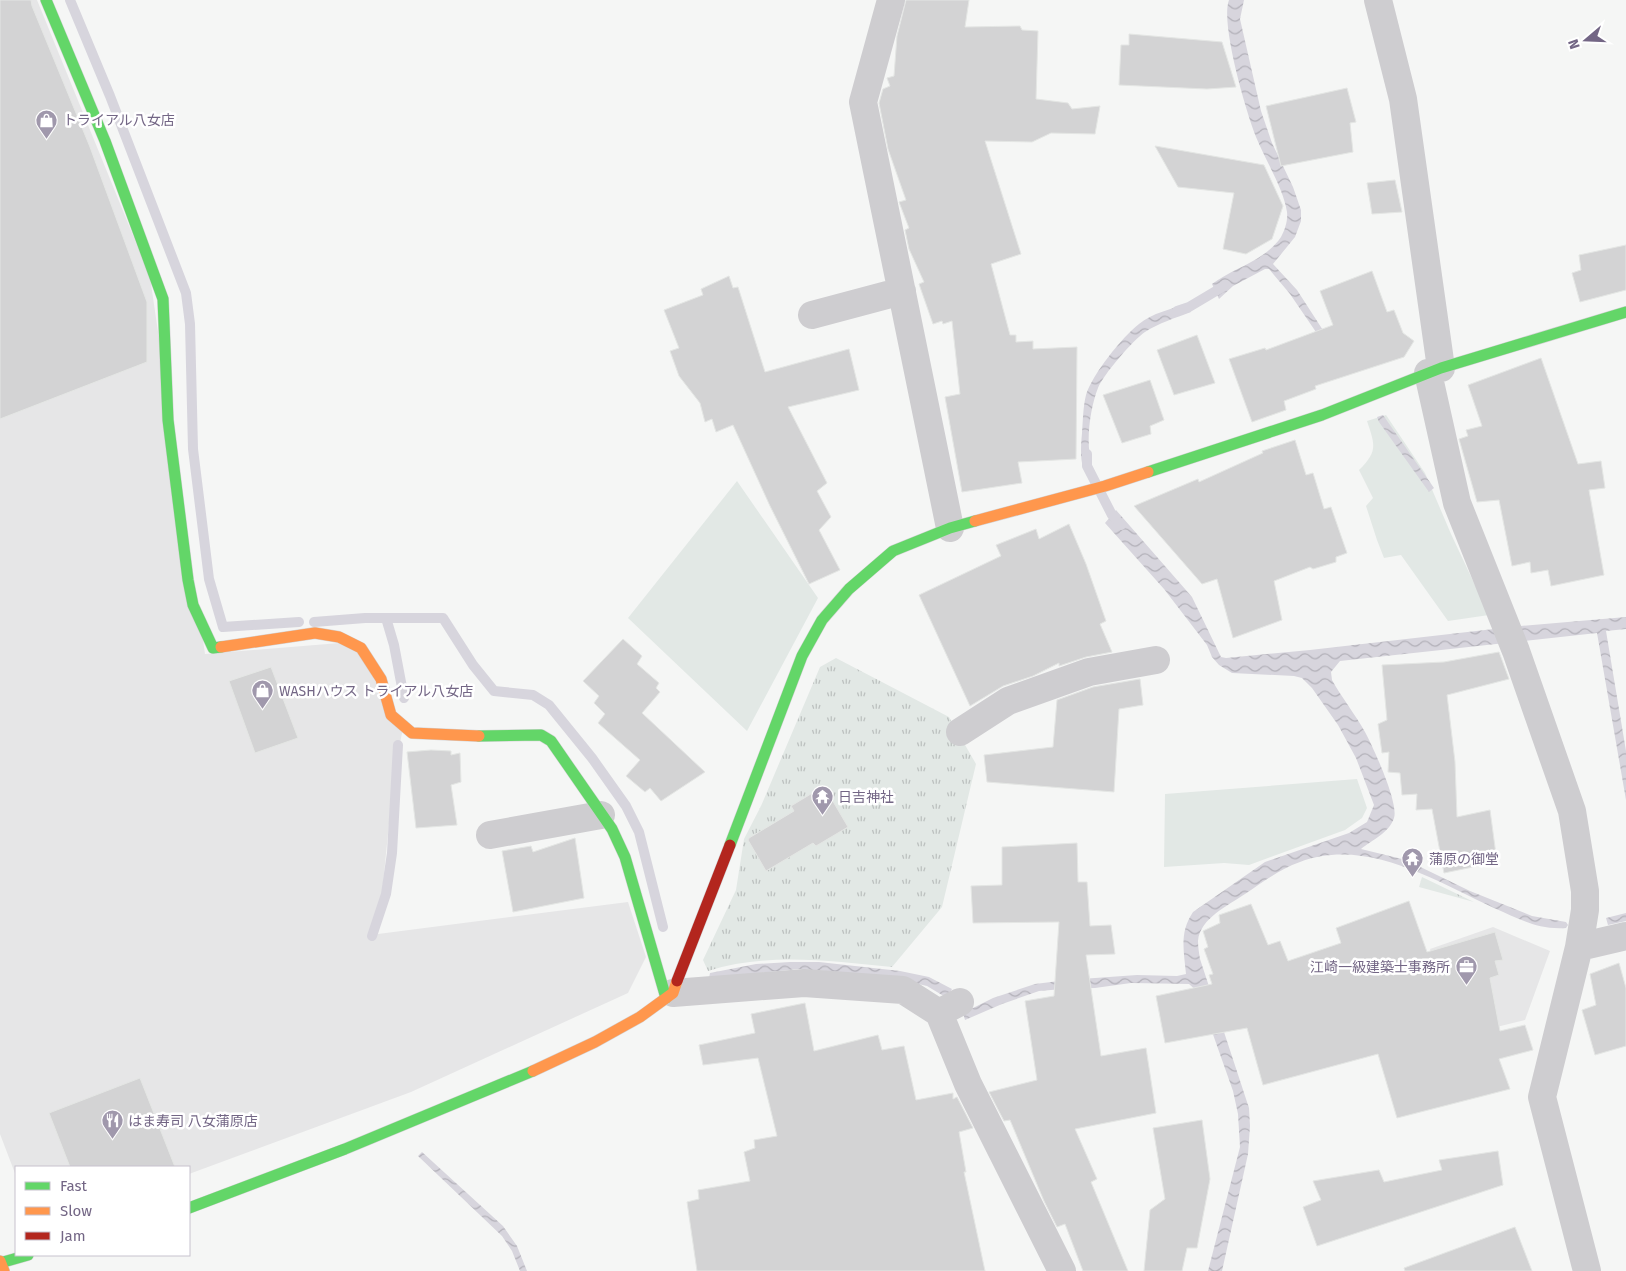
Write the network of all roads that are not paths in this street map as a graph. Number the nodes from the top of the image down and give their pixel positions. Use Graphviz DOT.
graph roads {
  1 [pos="46,0"];
  2 [pos="891,0"];
  3 [pos="1378,0"];
  4 [pos="902,292"];
  5 [pos="1626,312"];
  6 [pos="812,315"];
  7 [pos="1434,371"];
  8 [pos="950,528"];
  9 [pos="1156,660"];
  10 [pos="960,732"];
  11 [pos="601,815"];
  12 [pos="490,835"];
  13 [pos="1626,936"];
  14 [pos="1579,947"];
  15 [pos="670,995"];
  16 [pos="190,1208"];
  17 [pos="24,1256"];
  18 [pos="0,1262"];
  19 [pos="4,1271"];
  20 [pos="1062,1271"];
  21 [pos="1587,1271"];
  1 -- 11 [label="main road"];
  2 -- 4 [label="street"];
  3 -- 7 [label="street"];
  4 -- 6 [label="street"];
  4 -- 8 [label="street"];
  5 -- 7 [label="main road"];
  7 -- 8 [label="main road"];
  7 -- 14 [label="street"];
  8 -- 15 [label="main road"];
  9 -- 10 [label="street"];
  11 -- 12 [label="street"];
  11 -- 15 [label="main road"];
  13 -- 14 [label="street"];
  14 -- 21 [label="street"];
  15 -- 16 [label="main road"];
  15 -- 20 [label="street"];
  17 -- 18 [label="main road"];
  18 -- 19 [label="main road"];
}
